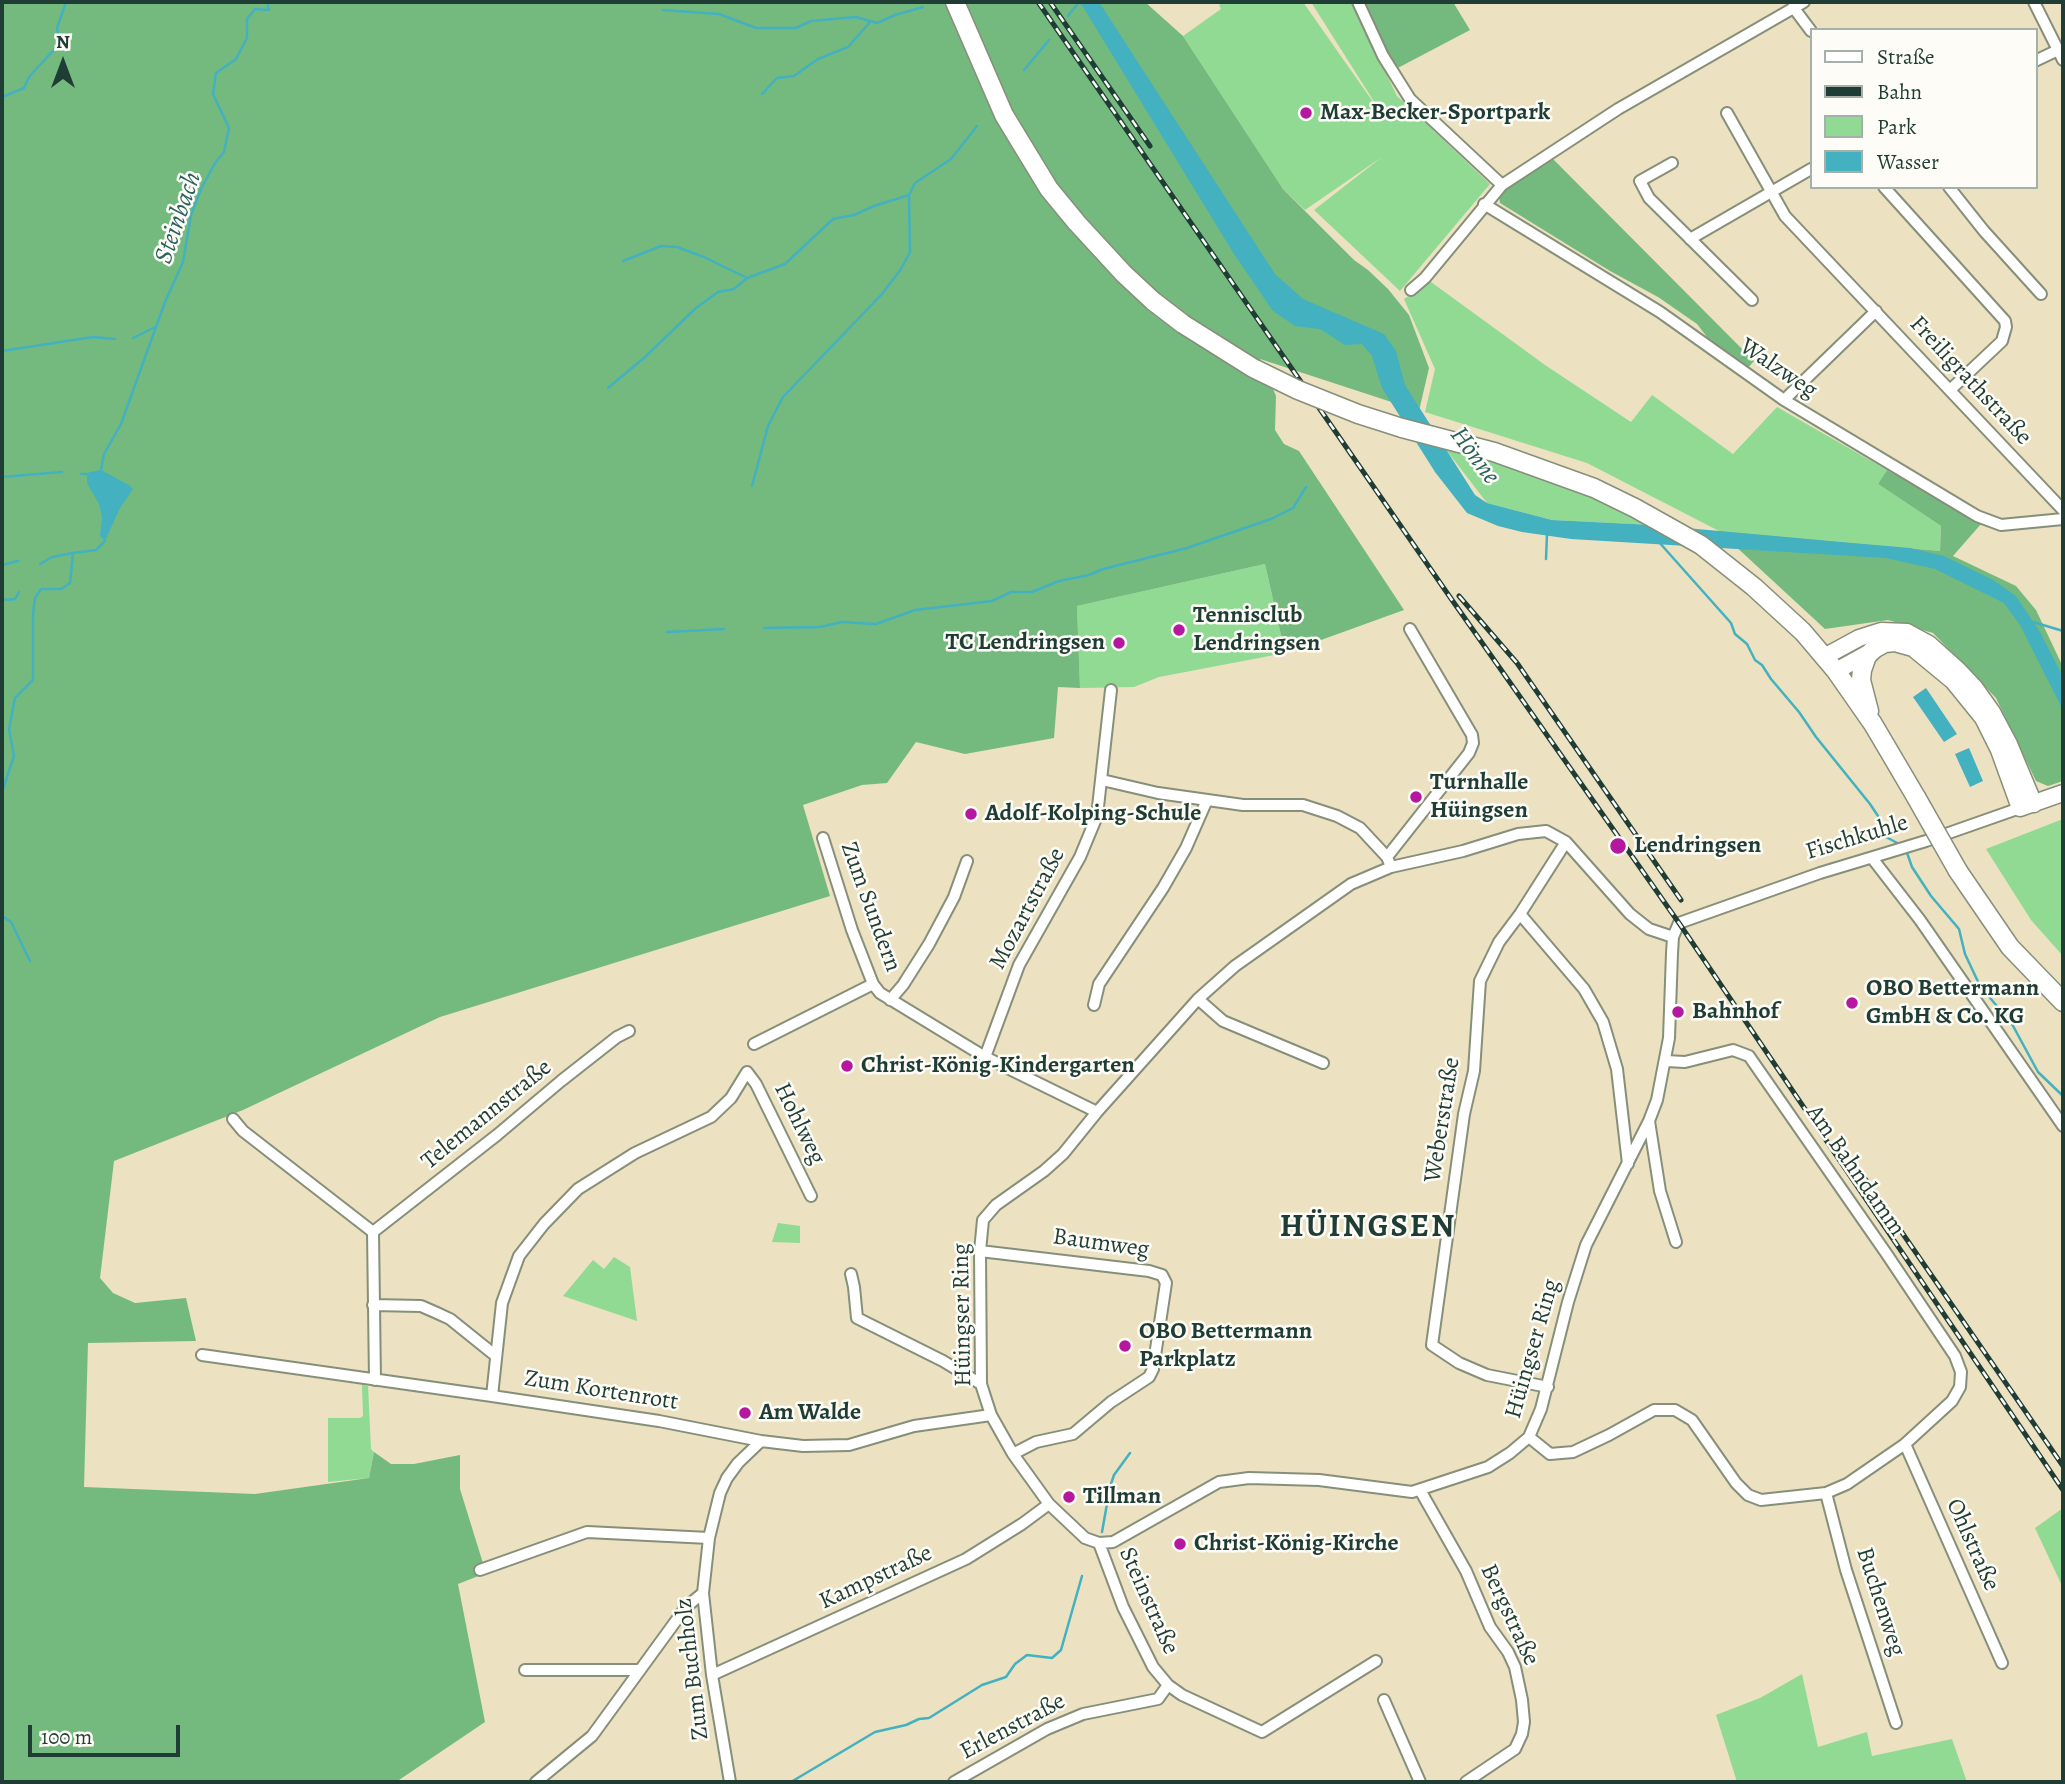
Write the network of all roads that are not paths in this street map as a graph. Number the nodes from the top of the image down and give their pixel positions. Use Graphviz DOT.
graph roads {
  1 [pos="955,2"];
  2 [pos="1358,2"];
  3 [pos="1804,2"];
  4 [pos="2034,2"];
  5 [pos="1793,7"];
  6 [pos="1810,30"];
  7 [pos="2061,55"];
  8 [pos="2037,61"];
  9 [pos="1727,113"];
  10 [pos="1672,163"];
  11 [pos="1810,170"];
  12 [pos="1502,185"];
  13 [pos="1886,189"];
  14 [pos="1951,189"];
  15 [pos="1772,190"];
  16 [pos="1484,204"];
  17 [pos="1690,239"];
  18 [pos="1411,290"];
  19 [pos="2041,294"];
  20 [pos="1752,300"];
  21 [pos="1876,311"];
  22 [pos="1950,390"];
  23 [pos="1784,400"];
  24 [pos="2063,510"];
  25 [pos="2063,519"];
  26 [pos="1410,629"];
  27 [pos="1874,649"];
  28 [pos="1824,657"];
  29 [pos="1836,671"];
  30 [pos="1111,690"];
  31 [pos="1873,724"];
  32 [pos="1102,780"];
  33 [pos="2063,794"];
  34 [pos="1207,800"];
  35 [pos="2027,806"];
  36 [pos="823,838"];
  37 [pos="1566,842"];
  38 [pos="1872,858"];
  39 [pos="967,861"];
  40 [pos="1389,862"];
  41 [pos="1520,914"];
  42 [pos="1673,937"];
  43 [pos="873,984"];
  44 [pos="1198,999"];
  45 [pos="890,1000"];
  46 [pos="2063,1002"];
  47 [pos="1094,1005"];
  48 [pos="629,1031"];
  49 [pos="754,1044"];
  50 [pos="985,1057"];
  51 [pos="1666,1061"];
  52 [pos="1323,1063"];
  53 [pos="1097,1112"];
  54 [pos="233,1119"];
  55 [pos="1649,1121"];
  56 [pos="2063,1126"];
  57 [pos="1628,1164"];
  58 [pos="811,1196"];
  59 [pos="373,1232"];
  60 [pos="1675,1242"];
  61 [pos="980,1251"];
  62 [pos="851,1274"];
  63 [pos="373,1305"];
  64 [pos="202,1355"];
  65 [pos="496,1356"];
  66 [pos="375,1380"];
  67 [pos="981,1384"];
  68 [pos="1548,1387"];
  69 [pos="492,1396"];
  70 [pos="991,1415"];
  71 [pos="1529,1437"];
  72 [pos="761,1441"];
  73 [pos="1905,1444"];
  74 [pos="1013,1454"];
  75 [pos="1420,1490"];
  76 [pos="1826,1493"];
  77 [pos="1049,1504"];
  78 [pos="709,1538"];
  79 [pos="1099,1543"];
  80 [pos="480,1570"];
  81 [pos="703,1592"];
  82 [pos="1376,1661"];
  83 [pos="2002,1663"];
  84 [pos="525,1670"];
  85 [pos="640,1670"];
  86 [pos="712,1675"];
  87 [pos="1168,1685"];
  88 [pos="1384,1700"];
  89 [pos="1896,1723"];
  90 [pos="536,1782"];
  91 [pos="730,1782"];
  92 [pos="954,1782"];
  93 [pos="1420,1782"];
  94 [pos="1466,1782"];
  1 -- 28 [label="main road, bridge"];
  2 -- 12 [label="street"];
  3 -- 5 [label="street"];
  4 -- 7 [label="street"];
  5 -- 6 [label="street"];
  5 -- 12 [label="street"];
  7 -- 8 [label="street"];
  9 -- 15 [label="street, Freiligrathstraße"];
  10 -- 17 [label="street"];
  11 -- 15 [label="street"];
  12 -- 16 [label="street"];
  13 -- 22 [label="street"];
  14 -- 19 [label="street"];
  15 -- 17 [label="street"];
  15 -- 21 [label="street, Freiligrathstraße"];
  16 -- 18 [label="street"];
  16 -- 23 [label="street, Walzweg"];
  17 -- 20 [label="street"];
  21 -- 22 [label="street, Freiligrathstraße"];
  21 -- 23 [label="street, Freiligrathstraße"];
  22 -- 24 [label="street, Freiligrathstraße"];
  23 -- 25 [label="street, Walzweg"];
  26 -- 40 [label="street"];
  27 -- 29 [label="main road"];
  27 -- 31 [label="main road"];
  27 -- 35 [label="main road"];
  28 -- 29 [label="main road"];
  28 -- 35 [label="main road"];
  29 -- 31 [label="main road"];
  30 -- 32 [label="street, Mozartstraße"];
  31 -- 46 [label="main road, bridge"];
  32 -- 34 [label="street"];
  32 -- 50 [label="street, Mozartstraße"];
  33 -- 35 [label="main road, Fischkuhle"];
  34 -- 40 [label="street"];
  34 -- 47 [label="street"];
  35 -- 38 [label="street, Fischkuhle"];
  36 -- 43 [label="street, Zum Sundern"];
  37 -- 40 [label="street, Hüingser Ring"];
  37 -- 41 [label="street, Weberstraße"];
  37 -- 42 [label="street"];
  38 -- 42 [label="street, Fischkuhle"];
  38 -- 56 [label="street"];
  39 -- 45 [label="street"];
  40 -- 44 [label="street, Hüingser Ring"];
  41 -- 57 [label="street"];
  41 -- 68 [label="street, Weberstraße"];
  42 -- 51 [label="street, Hüingser Ring"];
  43 -- 45 [label="street, Zum Sundern"];
  43 -- 49 [label="street"];
  44 -- 52 [label="street"];
  44 -- 53 [label="street, Hüingser Ring"];
  45 -- 50 [label="street, Zum Sundern"];
  48 -- 59 [label="street, Telemannstraße"];
  50 -- 53 [label="street, Zum Sundern"];
  51 -- 55 [label="street, Hüingser Ring"];
  51 -- 73 [label="street, Am Bahndamm"];
  53 -- 61 [label="street, Hüingser Ring"];
  54 -- 59 [label="street"];
  55 -- 57 [label="street, Hüingser Ring"];
  55 -- 60 [label="street, Hüingser Ring"];
  57 -- 68 [label="street, Hüingser Ring"];
  58 -- 65 [label="street, Hohlweg"];
  59 -- 63 [label="street"];
  61 -- 67 [label="street, Hüingser Ring"];
  61 -- 74 [label="street, Baumweg"];
  62 -- 67 [label="street"];
  63 -- 65 [label="street"];
  63 -- 66 [label="street"];
  64 -- 66 [label="street, Zum Kortenrott"];
  65 -- 69 [label="street"];
  66 -- 69 [label="street, Zum Kortenrott"];
  67 -- 70 [label="street, Hüingser Ring"];
  68 -- 71 [label="street, Hüingser Ring"];
  69 -- 72 [label="street, Zum Kortenrott"];
  70 -- 72 [label="street, Zum Kortenrott"];
  70 -- 74 [label="street, Hüingser Ring"];
  71 -- 75 [label="street, Hüingser Ring"];
  71 -- 76 [label="street"];
  72 -- 78 [label="street, Zum Buchholz"];
  73 -- 76 [label="street"];
  73 -- 83 [label="street, Ohlstraße"];
  74 -- 77 [label="street, Hüingser Ring"];
  75 -- 79 [label="street, Hüingser Ring"];
  75 -- 94 [label="street, Bergstraße"];
  76 -- 89 [label="street, Buchenweg"];
  77 -- 79 [label="street, Hüingser Ring"];
  77 -- 86 [label="street, Kampstraße"];
  78 -- 80 [label="street"];
  78 -- 81 [label="street, Zum Buchholz"];
  79 -- 87 [label="street, Steinstraße"];
  81 -- 85 [label="street"];
  81 -- 86 [label="street, Zum Buchholz"];
  82 -- 87 [label="street, Steinstraße"];
  84 -- 85 [label="street"];
  85 -- 90 [label="street"];
  86 -- 91 [label="street, Zum Buchholz"];
  87 -- 92 [label="street, Erlenstraße"];
  88 -- 93 [label="street"];
}
